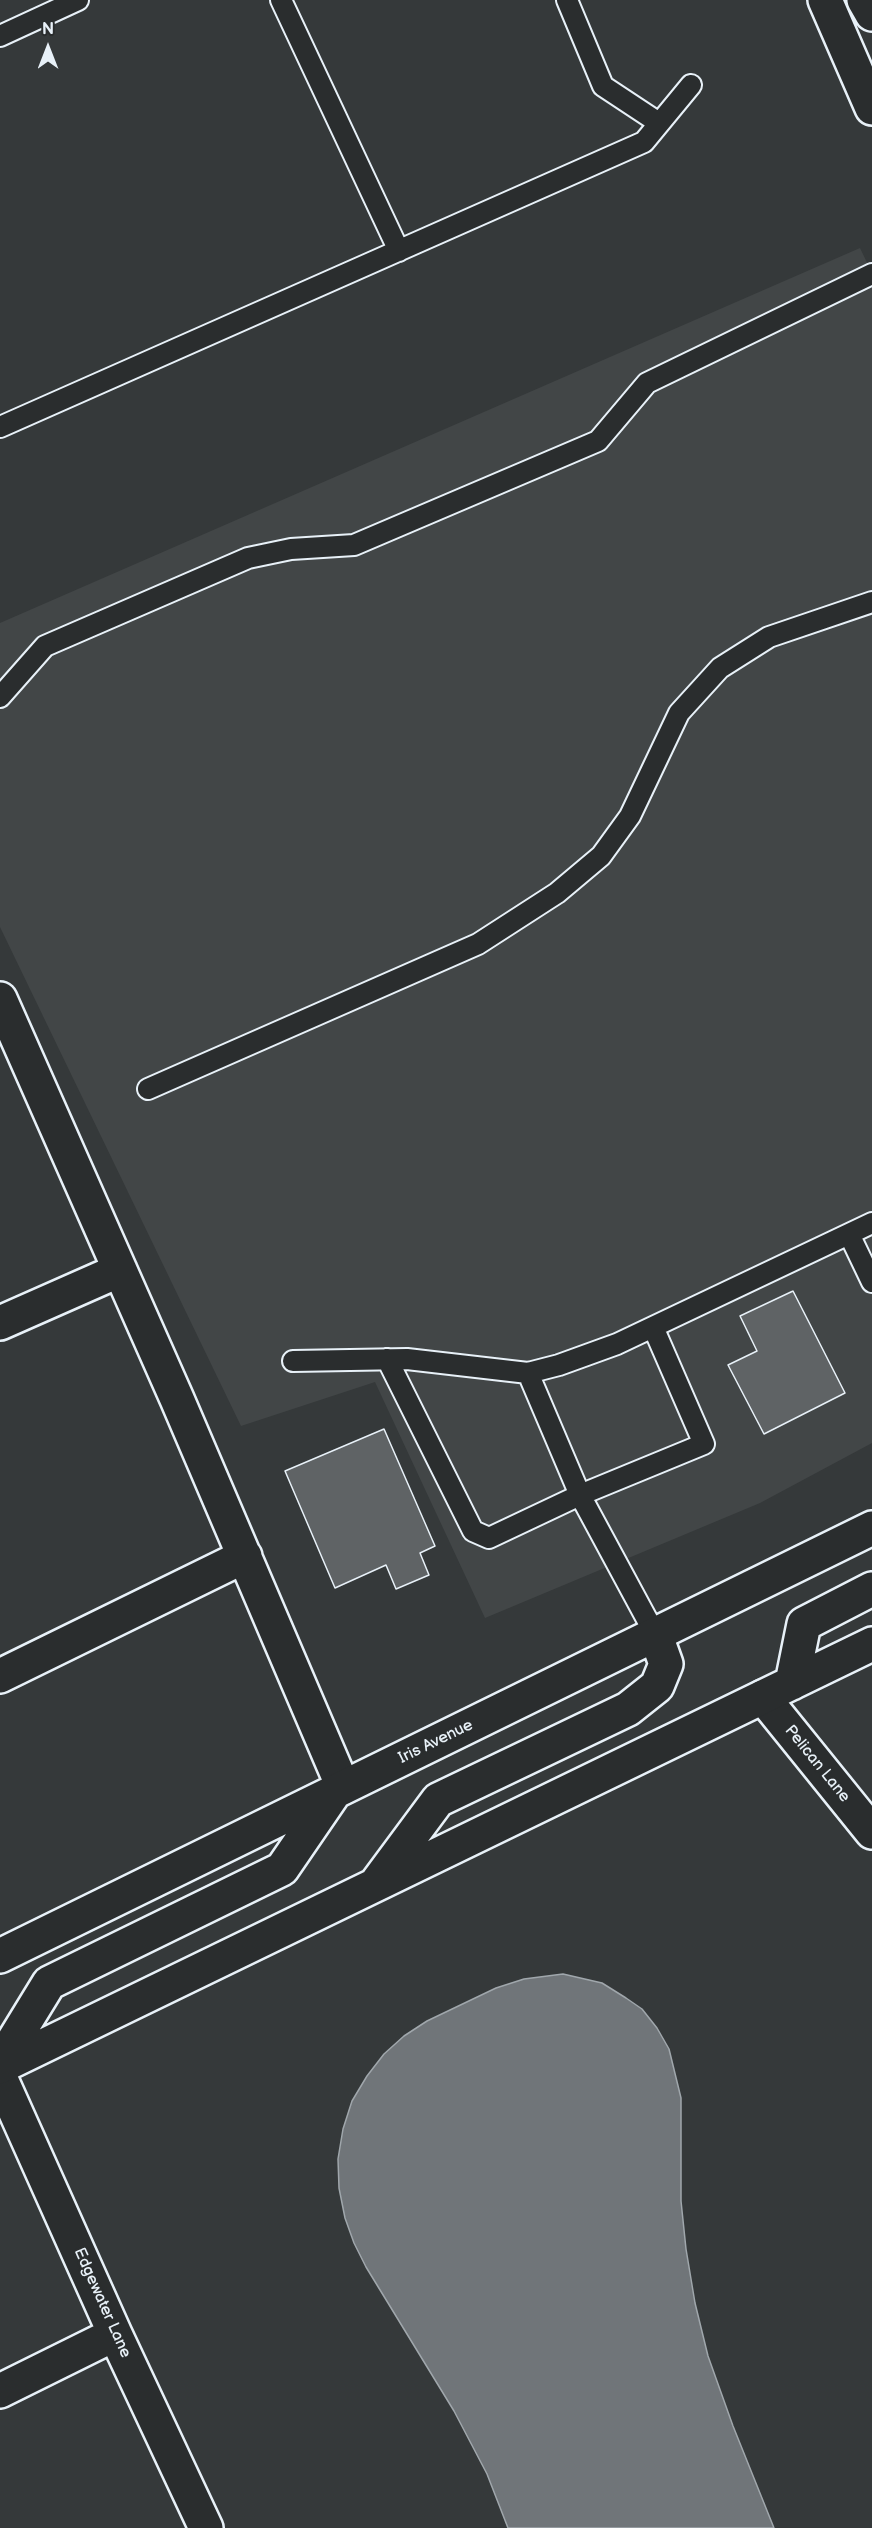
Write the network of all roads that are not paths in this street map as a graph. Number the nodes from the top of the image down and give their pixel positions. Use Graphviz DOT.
graph roads {
  1 [pos="78,0"];
  2 [pos="280,0"];
  3 [pos="567,0"];
  4 [pos="825,0"];
  5 [pos="864,0"];
  6 [pos="872,14"];
  7 [pos="0,36"];
  8 [pos="691,85"];
  9 [pos="872,108"];
  10 [pos="659,123"];
  11 [pos="399,251"];
  12 [pos="872,274"];
  13 [pos="0,427"];
  14 [pos="872,602"];
  15 [pos="0,697"];
  16 [pos="0,999"];
  17 [pos="148,1089"];
  18 [pos="872,1223"];
  19 [pos="849,1234"];
  20 [pos="120,1270"];
  21 [pos="872,1282"];
  22 [pos="0,1323"];
  23 [pos="653,1327"];
  24 [pos="387,1359"];
  25 [pos="292,1361"];
  26 [pos="528,1373"];
  27 [pos="580,1495"];
  28 [pos="872,1528"];
  29 [pos="244,1556"];
  30 [pos="872,1588"];
  31 [pos="656,1636"];
  32 [pos="872,1644"];
  33 [pos="0,1676"];
  34 [pos="792,1683"];
  35 [pos="763,1697"];
  36 [pos="339,1789"];
  37 [pos="872,1832"];
  38 [pos="375,1885"];
  39 [pos="0,1956"];
  40 [pos="0,2065"];
  41 [pos="0,2077"];
  42 [pos="115,2334"];
  43 [pos="0,2391"];
  44 [pos="206,2528"];
  1 -- 7 [label="lane"];
  2 -- 11 [label="lane"];
  3 -- 10 [label="lane"];
  4 -- 9 [label="main road"];
  5 -- 6 [label="main road"];
  8 -- 10 [label="lane"];
  10 -- 11 [label="lane"];
  11 -- 13 [label="lane"];
  12 -- 15 [label="lane"];
  14 -- 17 [label="lane"];
  16 -- 20 [label="main road"];
  18 -- 19 [label="lane"];
  19 -- 21 [label="lane"];
  19 -- 23 [label="lane"];
  20 -- 22 [label="main road"];
  20 -- 29 [label="main road"];
  23 -- 26 [label="lane"];
  23 -- 27 [label="lane"];
  24 -- 25 [label="lane"];
  24 -- 26 [label="lane"];
  24 -- 27 [label="lane"];
  26 -- 27 [label="lane"];
  27 -- 31 [label="lane"];
  28 -- 31 [label="main road, Iris Avenue"];
  29 -- 33 [label="main road"];
  29 -- 36 [label="main road"];
  30 -- 34 [label="main road"];
  31 -- 36 [label="main road, Iris Avenue"];
  31 -- 38 [label="main road"];
  32 -- 34 [label="main road"];
  34 -- 35 [label="main road"];
  35 -- 37 [label="main road, Pelican Lane"];
  35 -- 38 [label="main road"];
  36 -- 39 [label="main road, Iris Avenue"];
  36 -- 40 [label="main road"];
  38 -- 40 [label="main road"];
  41 -- 42 [label="main road, Edgewater Lane"];
  42 -- 43 [label="main road"];
  42 -- 44 [label="main road, Edgewater Lane"];
}
